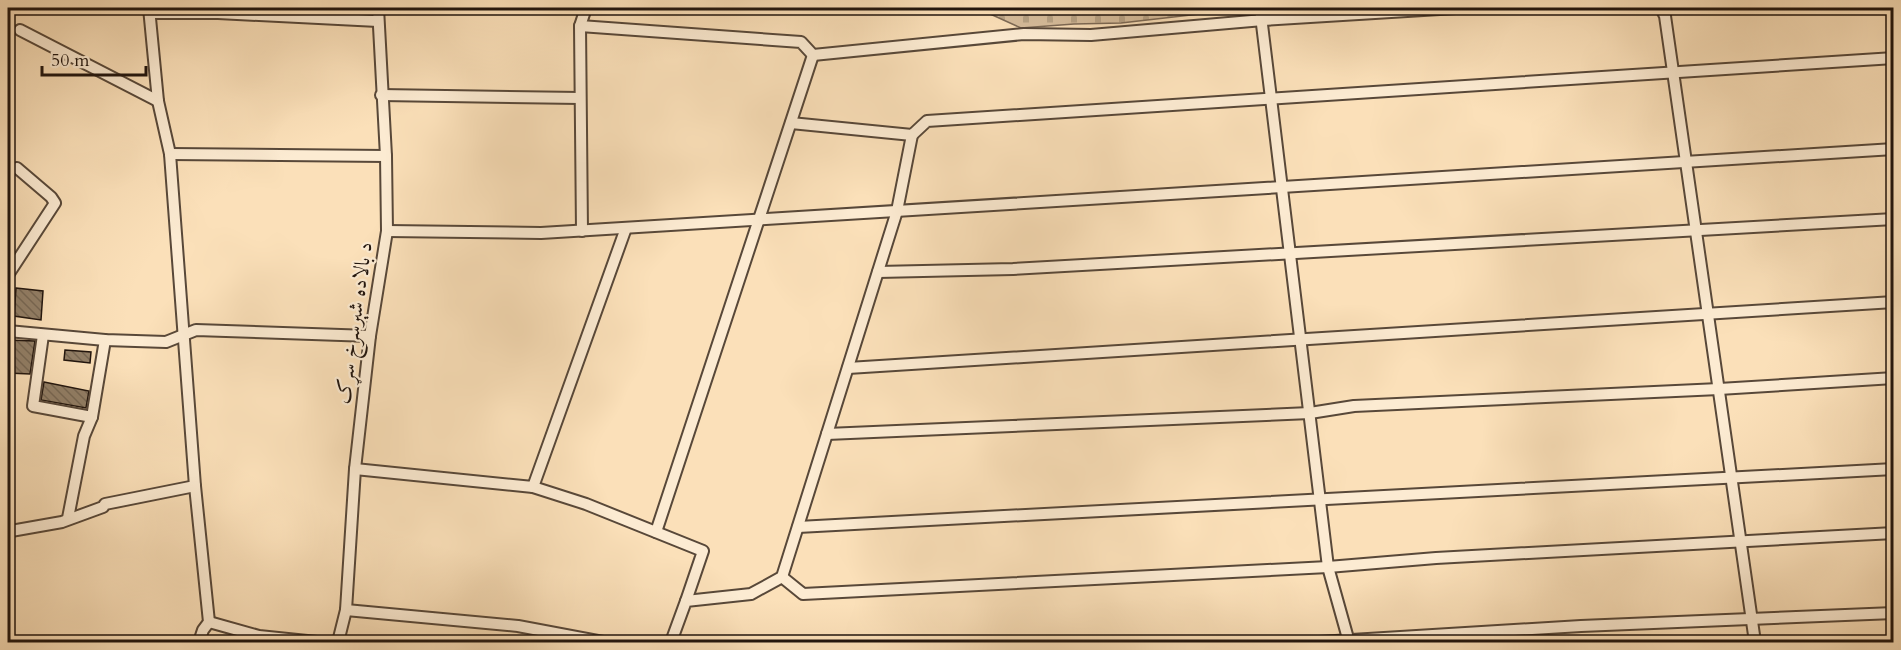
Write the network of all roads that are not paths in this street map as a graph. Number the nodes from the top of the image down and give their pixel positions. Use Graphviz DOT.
graph roads {
  1 [pos="378,8"];
  2 [pos="586,8"];
  3 [pos="1260,8"];
  4 [pos="1456,8"];
  5 [pos="1661,8"];
  6 [pos="149,10"];
  7 [pos="378,21"];
  8 [pos="1261,21"];
  9 [pos="580,26"];
  10 [pos="20,30"];
  11 [pos="813,55"];
  12 [pos="1893,58"];
  13 [pos="1673,72"];
  14 [pos="381,95"];
  15 [pos="580,98"];
  16 [pos="1271,100"];
  17 [pos="158,101"];
  18 [pos="790,123"];
  19 [pos="912,135"];
  20 [pos="1893,149"];
  21 [pos="170,154"];
  22 [pos="386,156"];
  23 [pos="1686,162"];
  24 [pos="17,168"];
  25 [pos="1281,187"];
  26 [pos="897,211"];
  27 [pos="1893,219"];
  28 [pos="759,220"];
  29 [pos="626,228"];
  30 [pos="1696,230"];
  31 [pos="387,231"];
  32 [pos="582,231"];
  33 [pos="1290,254"];
  34 [pos="878,272"];
  35 [pos="8,275"];
  36 [pos="1893,302"];
  37 [pos="1708,314"];
  38 [pos="8,331"];
  39 [pos="43,335"];
  40 [pos="183,335"];
  41 [pos="370,336"];
  42 [pos="1300,339"];
  43 [pos="105,340"];
  44 [pos="848,368"];
  45 [pos="1893,378"];
  46 [pos="1719,389"];
  47 [pos="1310,413"];
  48 [pos="92,417"];
  49 [pos="827,434"];
  50 [pos="355,469"];
  51 [pos="1893,470"];
  52 [pos="1732,478"];
  53 [pos="195,486"];
  54 [pos="533,487"];
  55 [pos="1319,500"];
  56 [pos="68,518"];
  57 [pos="798,526"];
  58 [pos="657,532"];
  59 [pos="8,533"];
  60 [pos="1893,533"];
  61 [pos="1740,542"];
  62 [pos="1328,567"];
  63 [pos="782,576"];
  64 [pos="686,601"];
  65 [pos="346,610"];
  66 [pos="1893,613"];
  67 [pos="1752,621"];
  68 [pos="209,622"];
  69 [pos="259,639"];
  70 [pos="1349,641"];
  71 [pos="198,642"];
  72 [pos="317,642"];
  73 [pos="338,642"];
  74 [pos="603,642"];
  75 [pos="671,642"];
  76 [pos="1319,642"];
  77 [pos="1755,642"];
  1 -- 7 [label="street, د بالاده شېرسرخ سړک"];
  2 -- 9 [label="street"];
  3 -- 8 [label="street"];
  4 -- 8 [label="street"];
  5 -- 13 [label="street"];
  6 -- 7 [label="street"];
  6 -- 17 [label="street"];
  7 -- 14 [label="street, د بالاده شېرسرخ سړک"];
  8 -- 11 [label="street"];
  8 -- 16 [label="street"];
  9 -- 11 [label="street"];
  9 -- 15 [label="street"];
  10 -- 17 [label="street"];
  11 -- 18 [label="street"];
  12 -- 13 [label="street"];
  13 -- 16 [label="street"];
  13 -- 23 [label="street"];
  14 -- 15 [label="street"];
  14 -- 22 [label="street, د بالاده شېرسرخ سړک"];
  15 -- 32 [label="street"];
  16 -- 19 [label="street"];
  16 -- 25 [label="street"];
  17 -- 21 [label="street"];
  18 -- 19 [label="street"];
  18 -- 28 [label="street"];
  19 -- 26 [label="street"];
  20 -- 23 [label="street"];
  21 -- 22 [label="street"];
  21 -- 40 [label="street"];
  22 -- 31 [label="street, د بالاده شېرسرخ سړک"];
  23 -- 25 [label="street"];
  23 -- 30 [label="street"];
  24 -- 35 [label="street"];
  25 -- 26 [label="street"];
  25 -- 33 [label="street"];
  26 -- 28 [label="street"];
  26 -- 34 [label="street"];
  27 -- 30 [label="street"];
  28 -- 29 [label="street"];
  28 -- 58 [label="street"];
  29 -- 32 [label="street"];
  29 -- 54 [label="street"];
  30 -- 33 [label="street"];
  30 -- 37 [label="street"];
  31 -- 32 [label="street"];
  31 -- 41 [label="street, د بالاده شېرسرخ سړک"];
  33 -- 34 [label="street"];
  33 -- 42 [label="street"];
  34 -- 44 [label="street"];
  36 -- 37 [label="street"];
  37 -- 42 [label="street"];
  37 -- 46 [label="street"];
  38 -- 39 [label="street"];
  39 -- 43 [label="street"];
  39 -- 48 [label="street"];
  40 -- 41 [label="street"];
  40 -- 43 [label="street"];
  40 -- 53 [label="street"];
  41 -- 50 [label="street, د بالاده شېرسرخ سړک"];
  42 -- 44 [label="street"];
  42 -- 47 [label="street"];
  43 -- 48 [label="street"];
  44 -- 49 [label="street"];
  45 -- 46 [label="street"];
  46 -- 47 [label="street"];
  46 -- 52 [label="street"];
  47 -- 49 [label="street"];
  47 -- 55 [label="street"];
  48 -- 56 [label="street"];
  49 -- 57 [label="street"];
  50 -- 54 [label="street"];
  50 -- 65 [label="street, د بالاده شېرسرخ سړک"];
  51 -- 52 [label="street"];
  52 -- 55 [label="street"];
  52 -- 61 [label="street"];
  53 -- 56 [label="street"];
  53 -- 68 [label="street"];
  54 -- 58 [label="street"];
  55 -- 57 [label="street"];
  55 -- 62 [label="street"];
  56 -- 59 [label="street"];
  57 -- 63 [label="street"];
  58 -- 64 [label="street"];
  60 -- 61 [label="street"];
  61 -- 62 [label="street"];
  61 -- 67 [label="street"];
  62 -- 63 [label="street"];
  62 -- 70 [label="street"];
  63 -- 64 [label="street"];
  64 -- 75 [label="street"];
  65 -- 73 [label="street, د بالاده شېرسرخ سړک"];
  65 -- 74 [label="street"];
  66 -- 67 [label="street"];
  67 -- 70 [label="street"];
  67 -- 77 [label="street"];
  68 -- 69 [label="street"];
  68 -- 71 [label="street"];
  69 -- 72 [label="street"];
  70 -- 76 [label="street"];
}
